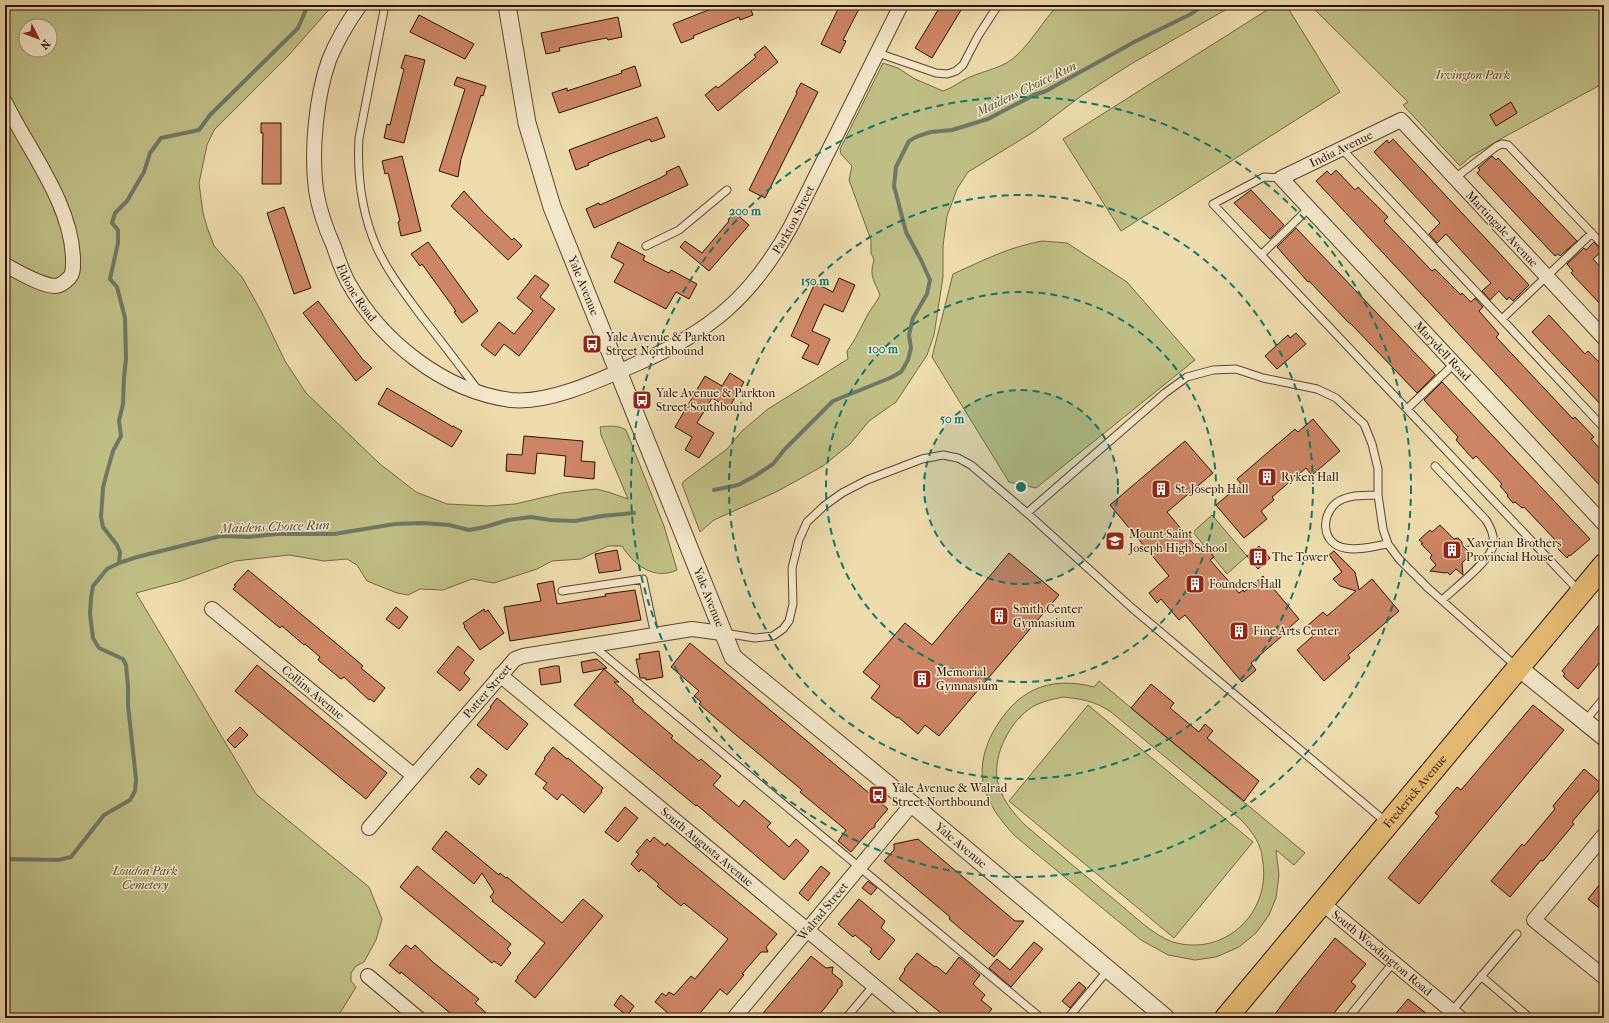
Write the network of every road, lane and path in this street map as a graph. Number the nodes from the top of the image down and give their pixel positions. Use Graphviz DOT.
graph roads {
  1 [pos="360,5"];
  2 [pos="385,5"];
  3 [pos="507,5"];
  4 [pos="901,5"];
  5 [pos="998,5"];
  6 [pos="878,53"];
  7 [pos="5,102"];
  8 [pos="1401,120"];
  9 [pos="1342,149"];
  10 [pos="1281,178"];
  11 [pos="1455,178"];
  12 [pos="727,190"];
  13 [pos="1309,208"];
  14 [pos="1592,234"];
  15 [pos="646,246"];
  16 [pos="1604,246"];
  17 [pos="1261,255"];
  18 [pos="5,266"];
  19 [pos="1547,276"];
  20 [pos="1502,320"];
  21 [pos="1604,338"];
  22 [pos="1454,364"];
  23 [pos="618,372"];
  24 [pos="480,393"];
  25 [pos="1406,409"];
  26 [pos="1603,424"];
  27 [pos="1435,466"];
  28 [pos="1378,495"];
  29 [pos="1027,513"];
  30 [pos="1604,524"];
  31 [pos="1388,544"];
  32 [pos="1604,565"];
  33 [pos="562,591"];
  34 [pos="1581,593"];
  35 [pos="1442,600"];
  36 [pos="212,609"];
  37 [pos="722,633"];
  38 [pos="655,634"];
  39 [pos="592,645"];
  40 [pos="1519,668"];
  41 [pos="500,675"];
  42 [pos="1604,698"];
  43 [pos="1584,721"];
  44 [pos="1604,737"];
  45 [pos="414,776"];
  46 [pos="912,804"];
  47 [pos="1389,824"];
  48 [pos="369,828"];
  49 [pos="1604,835"];
  50 [pos="860,867"];
  51 [pos="1322,903"];
  52 [pos="807,930"];
  53 [pos="1517,934"];
  54 [pos="1393,963"];
  55 [pos="1109,970"];
  56 [pos="368,976"];
  57 [pos="1481,976"];
  58 [pos="1604,977"];
  59 [pos="874,985"];
  60 [pos="1456,1015"];
  61 [pos="418,1018"];
  62 [pos="734,1018"];
  63 [pos="846,1018"];
  64 [pos="913,1018"];
  65 [pos="1041,1018"];
  66 [pos="1068,1018"];
  67 [pos="1166,1018"];
  68 [pos="1226,1018"];
  69 [pos="1348,1018"];
  70 [pos="1530,1018"];
  1 -- 24 [label="street, Eldone Road"];
  2 -- 24 [label="lane"];
  3 -- 23 [label="street, Yale Avenue"];
  4 -- 6 [label="street, Parkton Street"];
  5 -- 6 [label="lane"];
  6 -- 23 [label="street, Parkton Street"];
  7 -- 18 [label="street"];
  8 -- 9 [label="street, India Avenue"];
  8 -- 11 [label="street, Martingale Avenue"];
  9 -- 10 [label="street, India Avenue"];
  9 -- 20 [label="lane"];
  10 -- 13 [label="street, Marydell Road"];
  10 -- 17 [label="lane"];
  11 -- 14 [label="lane"];
  11 -- 19 [label="street, Martingale Avenue"];
  12 -- 15 [label="lane"];
  13 -- 17 [label="lane"];
  13 -- 22 [label="street, Marydell Road"];
  14 -- 16 [label="lane"];
  14 -- 19 [label="lane"];
  17 -- 25 [label="lane"];
  19 -- 20 [label="lane"];
  19 -- 21 [label="street, Martingale Avenue"];
  20 -- 26 [label="lane"];
  22 -- 25 [label="lane"];
  22 -- 30 [label="street, Marydell Road"];
  23 -- 24 [label="street, Eldone Road"];
  23 -- 37 [label="street, Yale Avenue"];
  25 -- 34 [label="lane"];
  27 -- 35 [label="lane"];
  28 -- 29 [label="lane"];
  28 -- 31 [label="lane"];
  28 -- 31 [label="lane"];
  29 -- 37 [label="lane"];
  29 -- 47 [label="lane"];
  31 -- 35 [label="lane"];
  32 -- 34 [label="main road, Frederick Avenue"];
  33 -- 38 [label="lane"];
  34 -- 40 [label="main road, Frederick Avenue"];
  35 -- 40 [label="lane"];
  36 -- 45 [label="street, Collins Avenue"];
  37 -- 38 [label="street, Potter Street"];
  37 -- 46 [label="street, Yale Avenue"];
  38 -- 39 [label="street, Potter Street"];
  39 -- 41 [label="street, Potter Street"];
  39 -- 50 [label="lane"];
  40 -- 43 [label="street"];
  40 -- 47 [label="main road, Frederick Avenue"];
  41 -- 45 [label="street, Potter Street"];
  41 -- 52 [label="street, South Augusta Avenue"];
  42 -- 43 [label="lane"];
  43 -- 44 [label="street"];
  45 -- 48 [label="street, Potter Street"];
  46 -- 50 [label="street, Walrad Street"];
  46 -- 55 [label="street, Yale Avenue"];
  47 -- 51 [label="main road, Frederick Avenue"];
  49 -- 58 [label="street"];
  50 -- 52 [label="street, Walrad Street"];
  50 -- 65 [label="lane"];
  51 -- 54 [label="street, South Woodington Road"];
  51 -- 68 [label="main road, Frederick Avenue"];
  52 -- 59 [label="street, South Augusta Avenue"];
  52 -- 62 [label="street, Walrad Street"];
  53 -- 57 [label="lane"];
  54 -- 60 [label="street, South Woodington Road"];
  54 -- 69 [label="lane"];
  55 -- 66 [label="lane"];
  55 -- 67 [label="street, Yale Avenue"];
  56 -- 61 [label="street"];
  57 -- 60 [label="lane"];
  57 -- 70 [label="lane"];
  59 -- 63 [label="lane"];
  59 -- 64 [label="street, South Augusta Avenue"];
}
